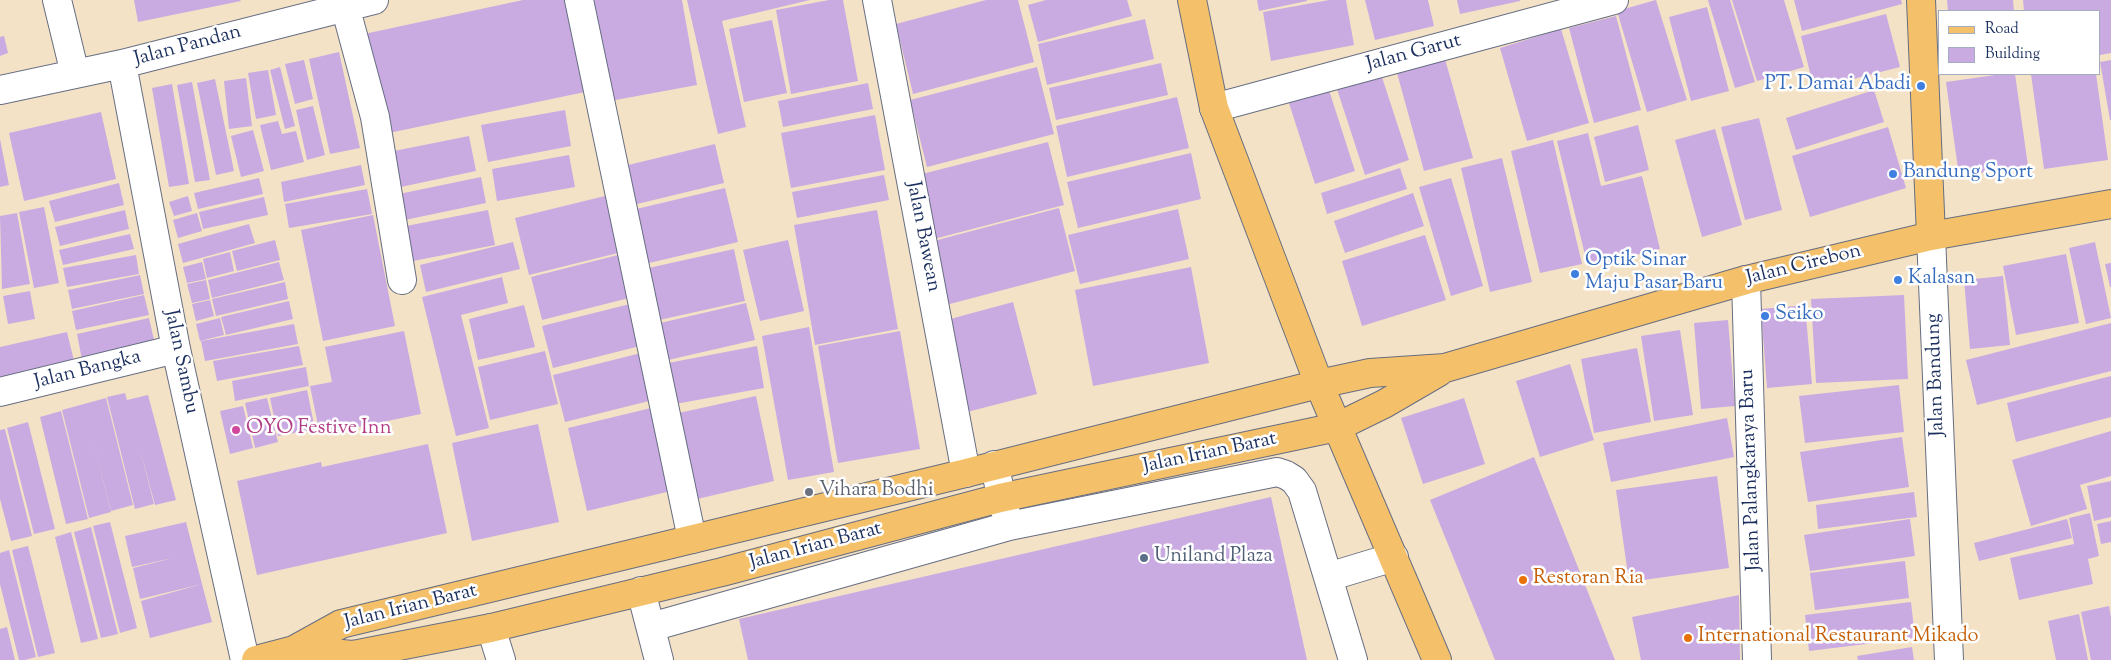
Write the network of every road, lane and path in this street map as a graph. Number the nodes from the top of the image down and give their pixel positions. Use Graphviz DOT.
graph roads {
  1 [pos="57,0"];
  2 [pos="374,0"];
  3 [pos="580,0"];
  4 [pos="877,0"];
  5 [pos="1192,0"];
  6 [pos="1614,0"];
  7 [pos="1921,0"];
  8 [pos="345,6"];
  9 [pos="122,64"];
  10 [pos="75,74"];
  11 [pos="0,90"];
  12 [pos="1214,108"];
  13 [pos="2111,204"];
  14 [pos="1931,236"];
  15 [pos="402,280"];
  16 [pos="1746,280"];
  17 [pos="176,349"];
  18 [pos="1445,368"];
  19 [pos="1319,384"];
  20 [pos="0,392"];
  21 [pos="1337,427"];
  22 [pos="994,465"];
  23 [pos="966,473"];
  24 [pos="1000,498"];
  25 [pos="1008,526"];
  26 [pos="692,539"];
  27 [pos="631,553"];
  28 [pos="1394,557"];
  29 [pos="1328,577"];
  30 [pos="642,592"];
  31 [pos="650,627"];
  32 [pos="491,628"];
  33 [pos="294,650"];
  34 [pos="245,660"];
  35 [pos="256,660"];
  36 [pos="501,660"];
  37 [pos="659,660"];
  38 [pos="1353,660"];
  39 [pos="1437,660"];
  40 [pos="1757,660"];
  41 [pos="1948,660"];
  1 -- 10 [label="street"];
  2 -- 8 [label="street, Jalan Pandan"];
  3 -- 26 [label="street"];
  4 -- 23 [label="street, Jalan Bawean"];
  5 -- 12 [label="main road"];
  6 -- 12 [label="street, Jalan Garut"];
  7 -- 14 [label="main road, Jalan Bandung"];
  8 -- 9 [label="street, Jalan Pandan"];
  8 -- 15 [label="street"];
  9 -- 10 [label="street, Jalan Pandan"];
  9 -- 17 [label="street, Jalan Sambu"];
  10 -- 11 [label="street, Jalan Pandan"];
  12 -- 19 [label="main road"];
  13 -- 14 [label="main road, Jalan Cirebon"];
  14 -- 16 [label="main road, Jalan Cirebon"];
  14 -- 41 [label="street, Jalan Bandung"];
  16 -- 18 [label="main road, Jalan Cirebon"];
  16 -- 40 [label="street, Jalan Palangkaraya Baru"];
  17 -- 20 [label="street, Jalan Bangka"];
  17 -- 34 [label="street, Jalan Sambu"];
  18 -- 19 [label="main road, Jalan Cirebon"];
  18 -- 21 [label="main road, Jalan Cirebon"];
  19 -- 21 [label="main road"];
  19 -- 22 [label="main road, Jalan Irian Barat"];
  21 -- 24 [label="main road, Jalan Irian Barat"];
  21 -- 28 [label="main road"];
  22 -- 23 [label="main road, Jalan Irian Barat"];
  22 -- 24 [label="street"];
  23 -- 26 [label="main road, Jalan Irian Barat"];
  24 -- 25 [label="street"];
  24 -- 30 [label="main road, Jalan Irian Barat"];
  25 -- 29 [label="street"];
  25 -- 31 [label="street"];
  26 -- 27 [label="main road, Jalan Irian Barat"];
  27 -- 30 [label="main road"];
  27 -- 33 [label="main road, Jalan Irian Barat"];
  28 -- 29 [label="street"];
  28 -- 39 [label="main road"];
  29 -- 38 [label="street"];
  30 -- 31 [label="street"];
  30 -- 32 [label="main road, Jalan Irian Barat"];
  31 -- 37 [label="street"];
  32 -- 33 [label="main road, Jalan Irian Barat"];
  32 -- 36 [label="street"];
  33 -- 35 [label="main road, Jalan Irian Barat"];
}
